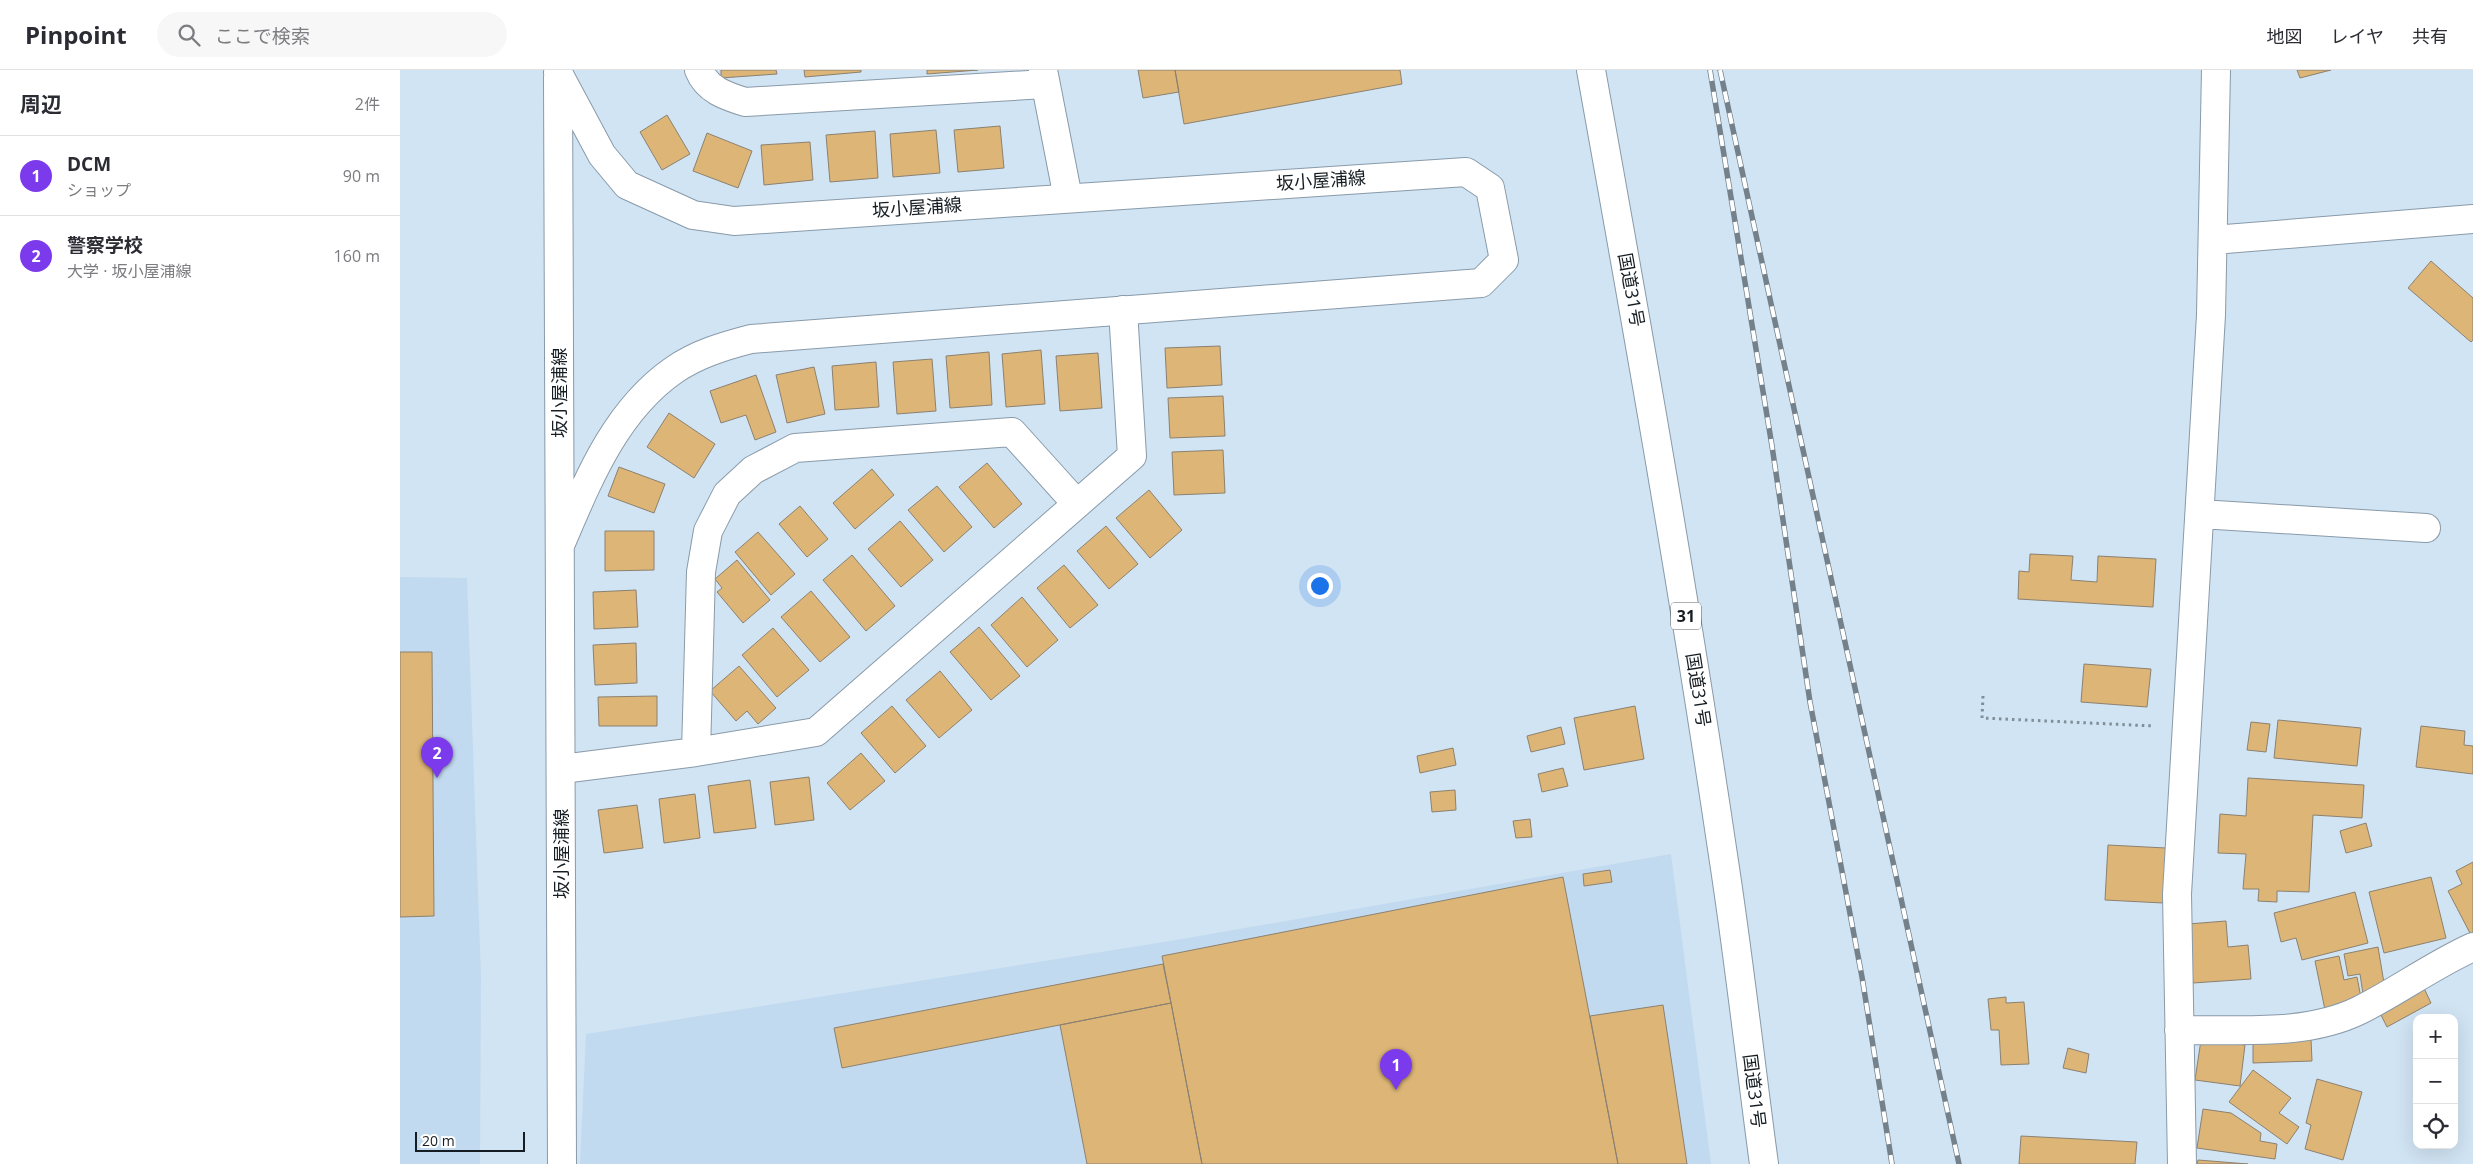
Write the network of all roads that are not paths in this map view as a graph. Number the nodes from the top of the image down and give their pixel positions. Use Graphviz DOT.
graph roads {
  1 [pos="699,70"];
  2 [pos="1591,70"];
  3 [pos="2216,70"];
  4 [pos="558,71"];
  5 [pos="1044,77"];
  6 [pos="903,81"];
  7 [pos="1068,198"];
  8 [pos="2473,219"];
  9 [pos="2213,240"];
  10 [pos="1123,310"];
  11 [pos="1077,504"];
  12 [pos="2200,514"];
  13 [pos="2426,528"];
  14 [pos="561,543"];
  15 [pos="696,752"];
  16 [pos="562,769"];
  17 [pos="2473,947"];
  18 [pos="2179,1030"];
  19 [pos="562,1164"];
  20 [pos="1764,1164"];
  21 [pos="2182,1164"];
  1 -- 6 [label="main road"];
  2 -- 20 [label="main road, 国道31号 / 31"];
  3 -- 9 [label="main road"];
  4 -- 7 [label="main road, 坂小屋浦線"];
  4 -- 14 [label="main road, 坂小屋浦線"];
  5 -- 6 [label="main road"];
  5 -- 7 [label="main road"];
  7 -- 10 [label="main road, 坂小屋浦線"];
  8 -- 9 [label="main road"];
  9 -- 12 [label="main road"];
  10 -- 11 [label="main road"];
  10 -- 14 [label="main road, 坂小屋浦線"];
  11 -- 15 [label="main road"];
  11 -- 15 [label="main road"];
  12 -- 13 [label="main road"];
  12 -- 18 [label="main road"];
  14 -- 16 [label="main road, 坂小屋浦線"];
  15 -- 16 [label="main road"];
  16 -- 19 [label="main road, 坂小屋浦線"];
  17 -- 18 [label="main road"];
  18 -- 21 [label="main road"];
}
